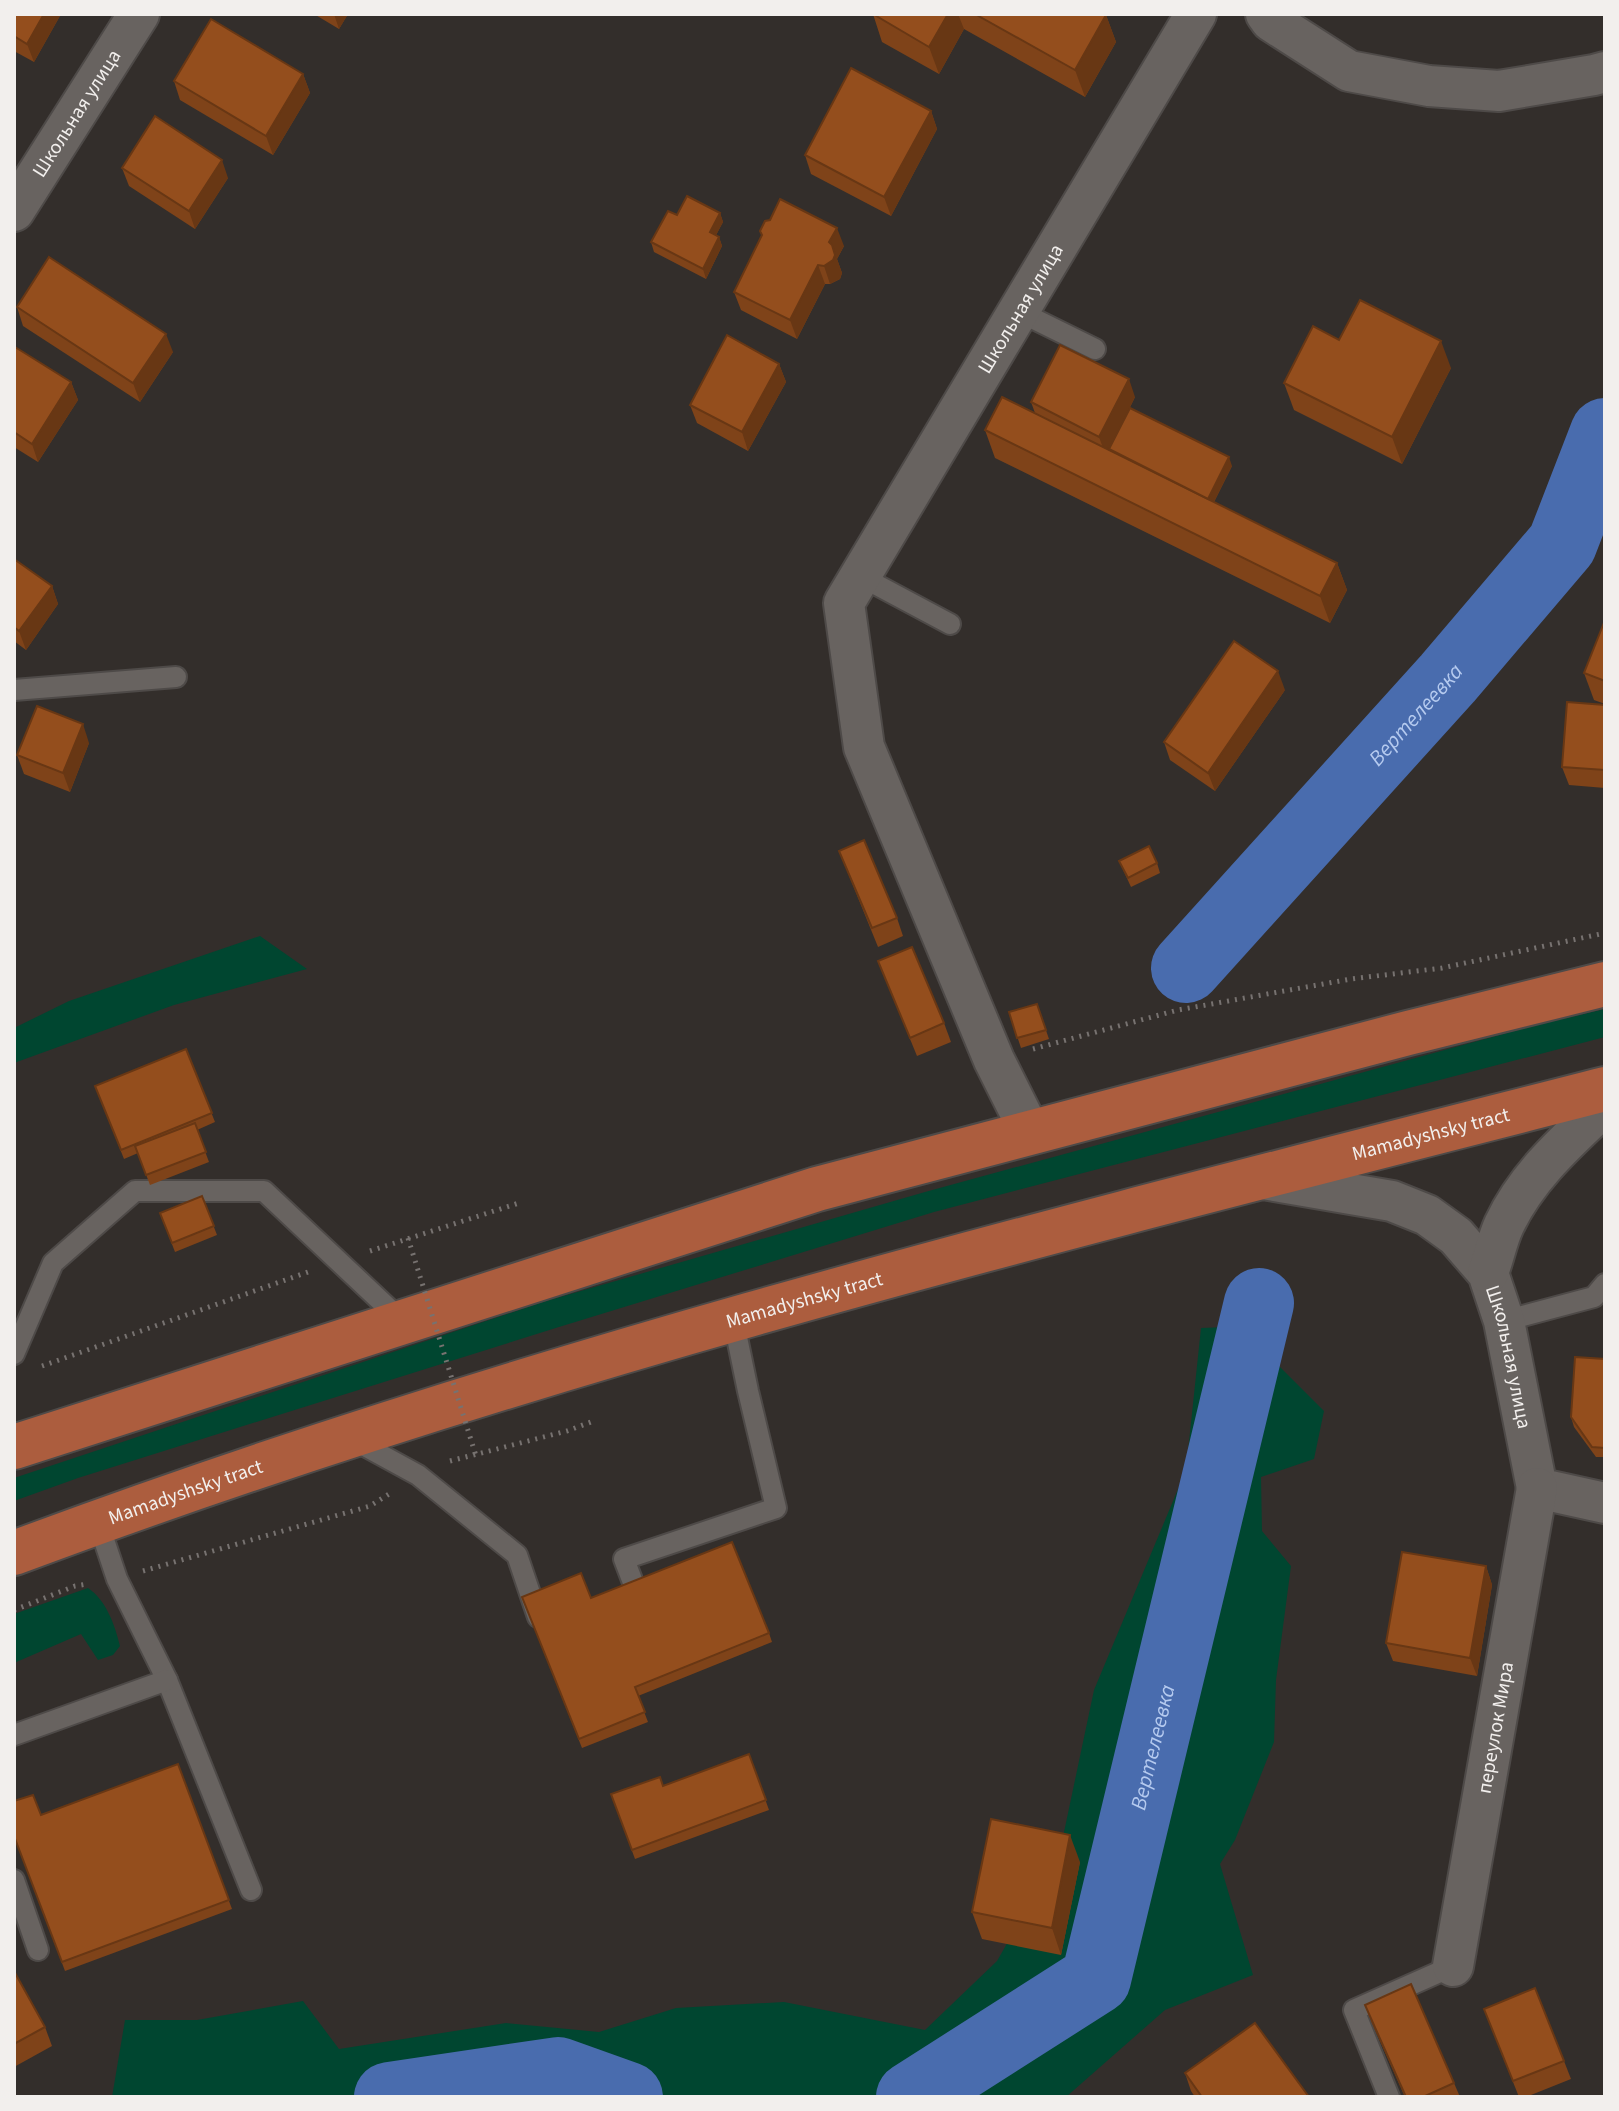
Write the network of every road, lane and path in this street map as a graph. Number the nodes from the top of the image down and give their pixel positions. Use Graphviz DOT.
graph roads {
  1 [pos="139,14"];
  2 [pos="1196,14"];
  3 [pos="1266,14"];
  4 [pos="1605,72"];
  5 [pos="14,211"];
  6 [pos="1018,311"];
  7 [pos="1095,349"];
  8 [pos="852,590"];
  9 [pos="950,624"];
  10 [pos="176,677"];
  11 [pos="14,690"];
  12 [pos="1605,933"];
  13 [pos="1605,984"];
  14 [pos="994,1060"];
  15 [pos="1605,1089"];
  16 [pos="1605,1105"];
  17 [pos="1030,1132"];
  18 [pos="1257,1178"];
  19 [pos="339,1261"];
  20 [pos="1488,1273"];
  21 [pos="1605,1284"];
  22 [pos="733,1318"];
  23 [pos="1504,1321"];
  24 [pos="403,1322"];
  25 [pos="14,1354"];
  26 [pos="29,1370"];
  27 [pos="349,1437"];
  28 [pos="14,1447"];
  29 [pos="418,1475"];
  30 [pos="1537,1488"];
  31 [pos="1605,1503"];
  32 [pos="98,1522"];
  33 [pos="14,1553"];
  34 [pos="117,1579"];
  35 [pos="14,1610"];
  36 [pos="542,1628"];
  37 [pos="651,1629"];
  38 [pos="167,1680"];
  39 [pos="14,1735"];
  40 [pos="14,1880"];
  41 [pos="251,1890"];
  42 [pos="38,1950"];
  43 [pos="1453,1966"];
  44 [pos="1389,2097"];
  1 -- 5 [label="street, Школьная улица"];
  2 -- 6 [label="street, Школьная улица"];
  3 -- 4 [label="street"];
  6 -- 7 [label="lane"];
  6 -- 8 [label="street, Школьная улица"];
  8 -- 9 [label="lane"];
  8 -- 14 [label="street"];
  10 -- 11 [label="lane"];
  12 -- 14 [label="path"];
  13 -- 17 [label="main road"];
  14 -- 17 [label="street"];
  15 -- 18 [label="main road, Mamadyshsky tract"];
  16 -- 20 [label="street"];
  17 -- 24 [label="main road"];
  18 -- 20 [label="street, Школьная улица"];
  18 -- 22 [label="main road, Mamadyshsky tract"];
  19 -- 24 [label="lane"];
  19 -- 25 [label="lane"];
  19 -- 26 [label="path"];
  19 -- 29 [label="path, bridge"];
  20 -- 23 [label="street, Школьная улица"];
  21 -- 23 [label="lane"];
  22 -- 27 [label="main road, Mamadyshsky tract"];
  22 -- 37 [label="lane"];
  23 -- 30 [label="street, Школьная улица"];
  24 -- 28 [label="main road"];
  27 -- 29 [label="lane"];
  27 -- 32 [label="main road, Mamadyshsky tract"];
  29 -- 34 [label="path"];
  29 -- 36 [label="lane"];
  30 -- 31 [label="street"];
  30 -- 43 [label="street, переулок Мира"];
  32 -- 33 [label="main road, Mamadyshsky tract"];
  32 -- 34 [label="lane"];
  34 -- 35 [label="path"];
  34 -- 38 [label="lane"];
  38 -- 39 [label="lane"];
  38 -- 41 [label="lane"];
  40 -- 42 [label="lane"];
  43 -- 44 [label="lane"];
}
